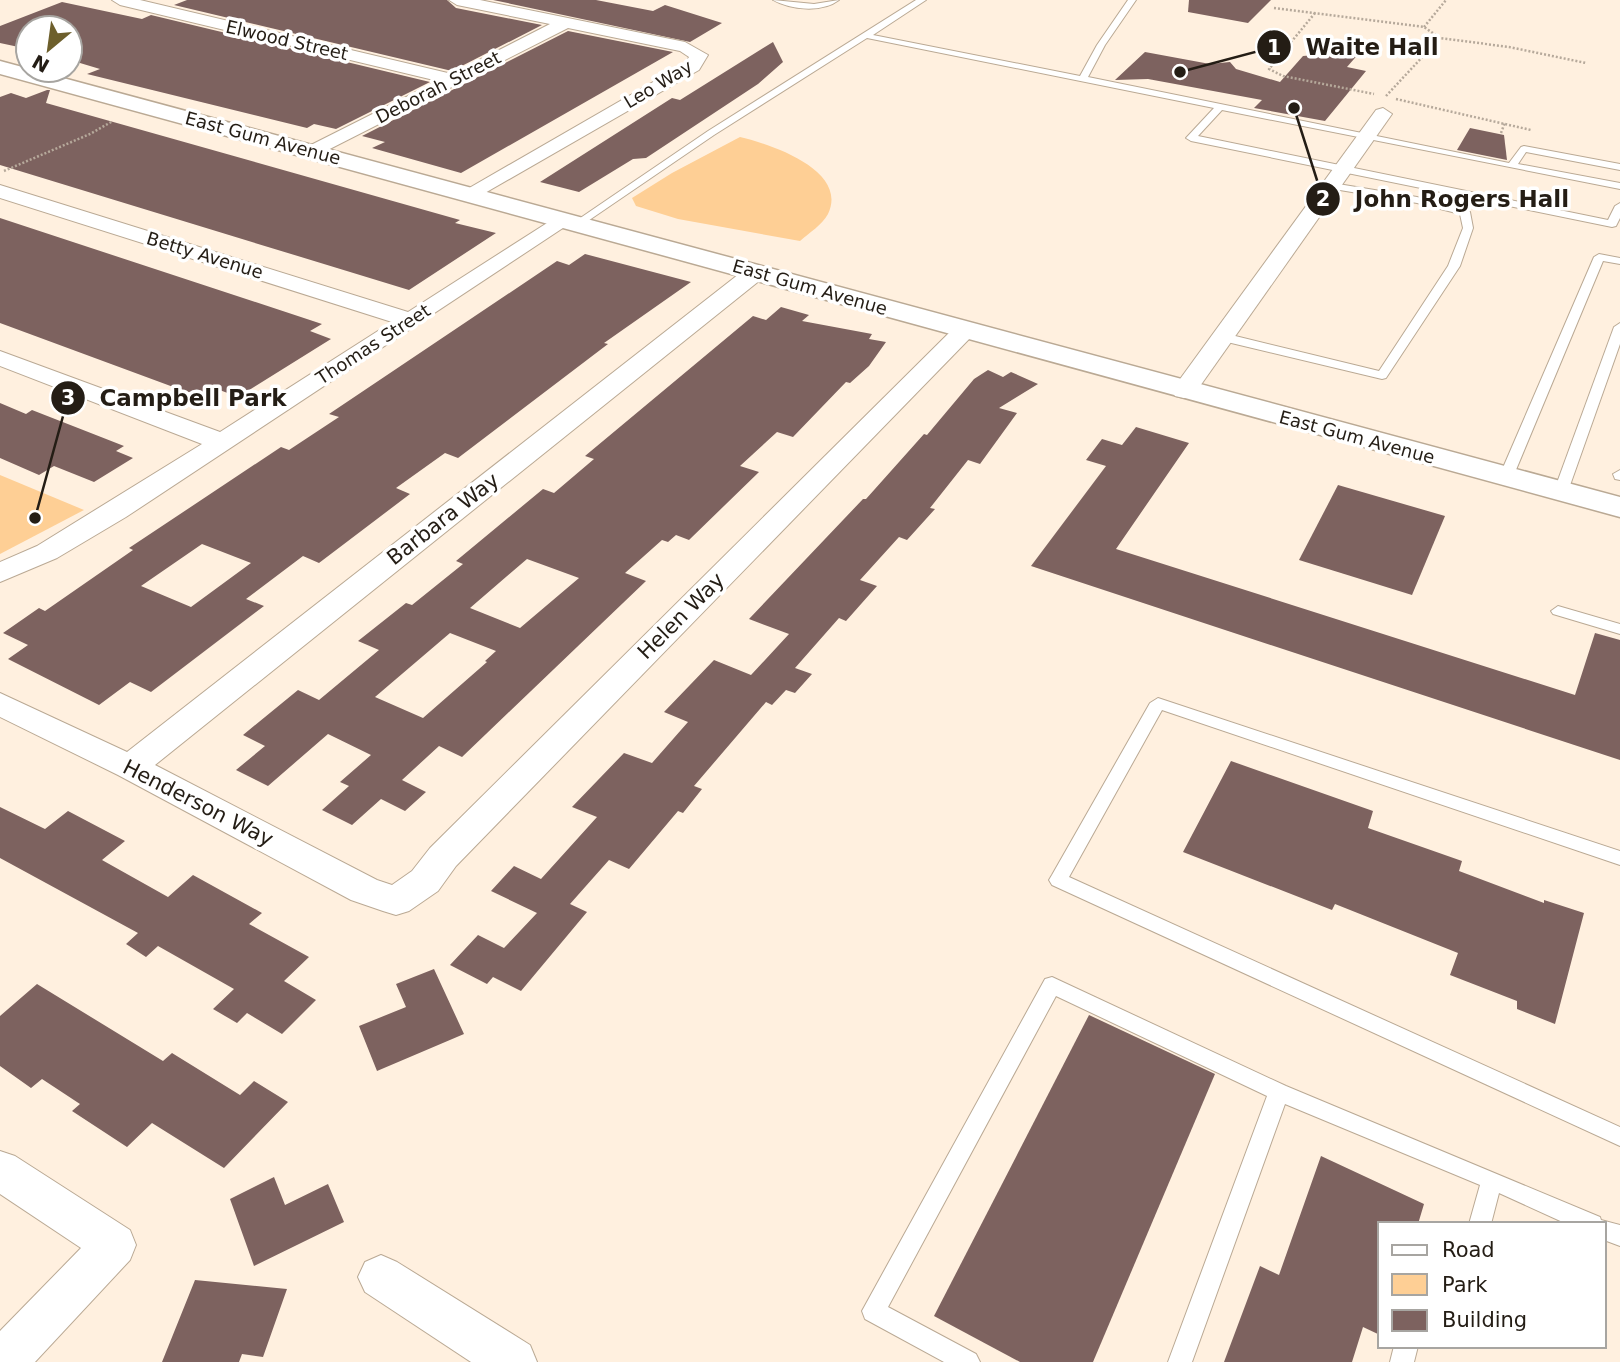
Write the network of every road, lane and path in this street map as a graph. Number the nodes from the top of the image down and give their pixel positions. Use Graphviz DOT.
graph roads {
  1 [pos="120,0"];
  2 [pos="457,0"];
  3 [pos="777,0"];
  4 [pos="835,0"];
  5 [pos="922,0"];
  6 [pos="1132,0"];
  7 [pos="1446,0"];
  8 [pos="1275,8"];
  9 [pos="1315,13"];
  10 [pos="565,23"];
  11 [pos="1424,27"];
  12 [pos="867,36"];
  13 [pos="1440,37"];
  14 [pos="1586,63"];
  15 [pos="0,67"];
  16 [pos="453,79"];
  17 [pos="1083,79"];
  18 [pos="1383,105"];
  19 [pos="1220,107"];
  20 [pos="122,115"];
  21 [pos="1505,122"];
  22 [pos="1535,132"];
  23 [pos="1502,133"];
  24 [pos="1367,137"];
  25 [pos="312,152"];
  26 [pos="1512,166"];
  27 [pos="1620,167"];
  28 [pos="0,173"];
  29 [pos="1338,178"];
  30 [pos="1620,186"];
  31 [pos="0,191"];
  32 [pos="471,195"];
  33 [pos="1620,206"];
  34 [pos="572,221"];
  35 [pos="1620,261"];
  36 [pos="756,272"];
  37 [pos="410,320"];
  38 [pos="1620,327"];
  39 [pos="965,330"];
  40 [pos="1223,337"];
  41 [pos="0,358"];
  42 [pos="1184,391"];
  43 [pos="222,442"];
  44 [pos="1506,477"];
  45 [pos="1561,491"];
  46 [pos="1620,507"];
  47 [pos="68,540"];
  48 [pos="0,573"];
  49 [pos="0,594"];
  50 [pos="1558,611"];
  51 [pos="1620,629"];
  52 [pos="0,704"];
  53 [pos="130,767"];
  54 [pos="1620,858"];
  55 [pos="396,901"];
  56 [pos="1279,1092"];
  57 [pos="1620,1137"];
  58 [pos="0,1170"];
  59 [pos="1492,1180"];
  60 [pos="1481,1222"];
  61 [pos="1587,1222"];
  62 [pos="381,1277"];
  63 [pos="491,1356"];
  64 [pos="3,1362"];
  65 [pos="968,1362"];
  66 [pos="1180,1362"];
  1 -- 16 [label="street, Elwood Street"];
  2 -- 10 [label="street, Leo Way"];
  3 -- 4 [label="lane"];
  5 -- 12 [label="lane"];
  6 -- 17 [label="lane"];
  7 -- 11 [label="path"];
  8 -- 9 [label="path"];
  9 -- 11 [label="path"];
  9 -- 18 [label="path"];
  10 -- 16 [label="street, Deborah Street"];
  10 -- 32 [label="street, Leo Way"];
  11 -- 13 [label="path"];
  12 -- 17 [label="lane"];
  12 -- 34 [label="lane"];
  13 -- 14 [label="path"];
  13 -- 18 [label="path"];
  15 -- 25 [label="street, East Gum Avenue"];
  16 -- 25 [label="street, Deborah Street"];
  17 -- 19 [label="lane"];
  18 -- 21 [label="path"];
  18 -- 24 [label="street"];
  19 -- 24 [label="lane"];
  19 -- 29 [label="lane"];
  20 -- 28 [label="path"];
  21 -- 22 [label="path"];
  21 -- 23 [label="path"];
  24 -- 26 [label="lane"];
  24 -- 29 [label="street"];
  25 -- 32 [label="street, East Gum Avenue"];
  26 -- 27 [label="lane"];
  26 -- 30 [label="lane"];
  29 -- 33 [label="lane"];
  29 -- 40 [label="street"];
  29 -- 40 [label="lane"];
  31 -- 37 [label="street, Betty Avenue"];
  32 -- 34 [label="street, East Gum Avenue"];
  34 -- 36 [label="street, East Gum Avenue"];
  34 -- 37 [label="street, Thomas Street"];
  35 -- 44 [label="lane"];
  36 -- 39 [label="street, East Gum Avenue"];
  36 -- 53 [label="street, Barbara Way"];
  37 -- 43 [label="street, Thomas Street"];
  38 -- 45 [label="lane"];
  39 -- 42 [label="street, East Gum Avenue"];
  39 -- 55 [label="street, Helen Way"];
  40 -- 42 [label="street"];
  41 -- 43 [label="street"];
  42 -- 44 [label="street, East Gum Avenue"];
  43 -- 47 [label="street, Thomas Street"];
  44 -- 45 [label="street, East Gum Avenue"];
  45 -- 46 [label="street, East Gum Avenue"];
  47 -- 48 [label="street, Thomas Street"];
  47 -- 49 [label="street"];
  50 -- 51 [label="lane"];
  52 -- 53 [label="street, Henderson Way"];
  53 -- 55 [label="street, Henderson Way"];
  54 -- 57 [label="lane"];
  56 -- 59 [label="lane"];
  56 -- 65 [label="lane"];
  56 -- 66 [label="lane"];
  58 -- 64 [label="street"];
  59 -- 60 [label="lane"];
  59 -- 61 [label="lane"];
  62 -- 63 [label="street"];
}
